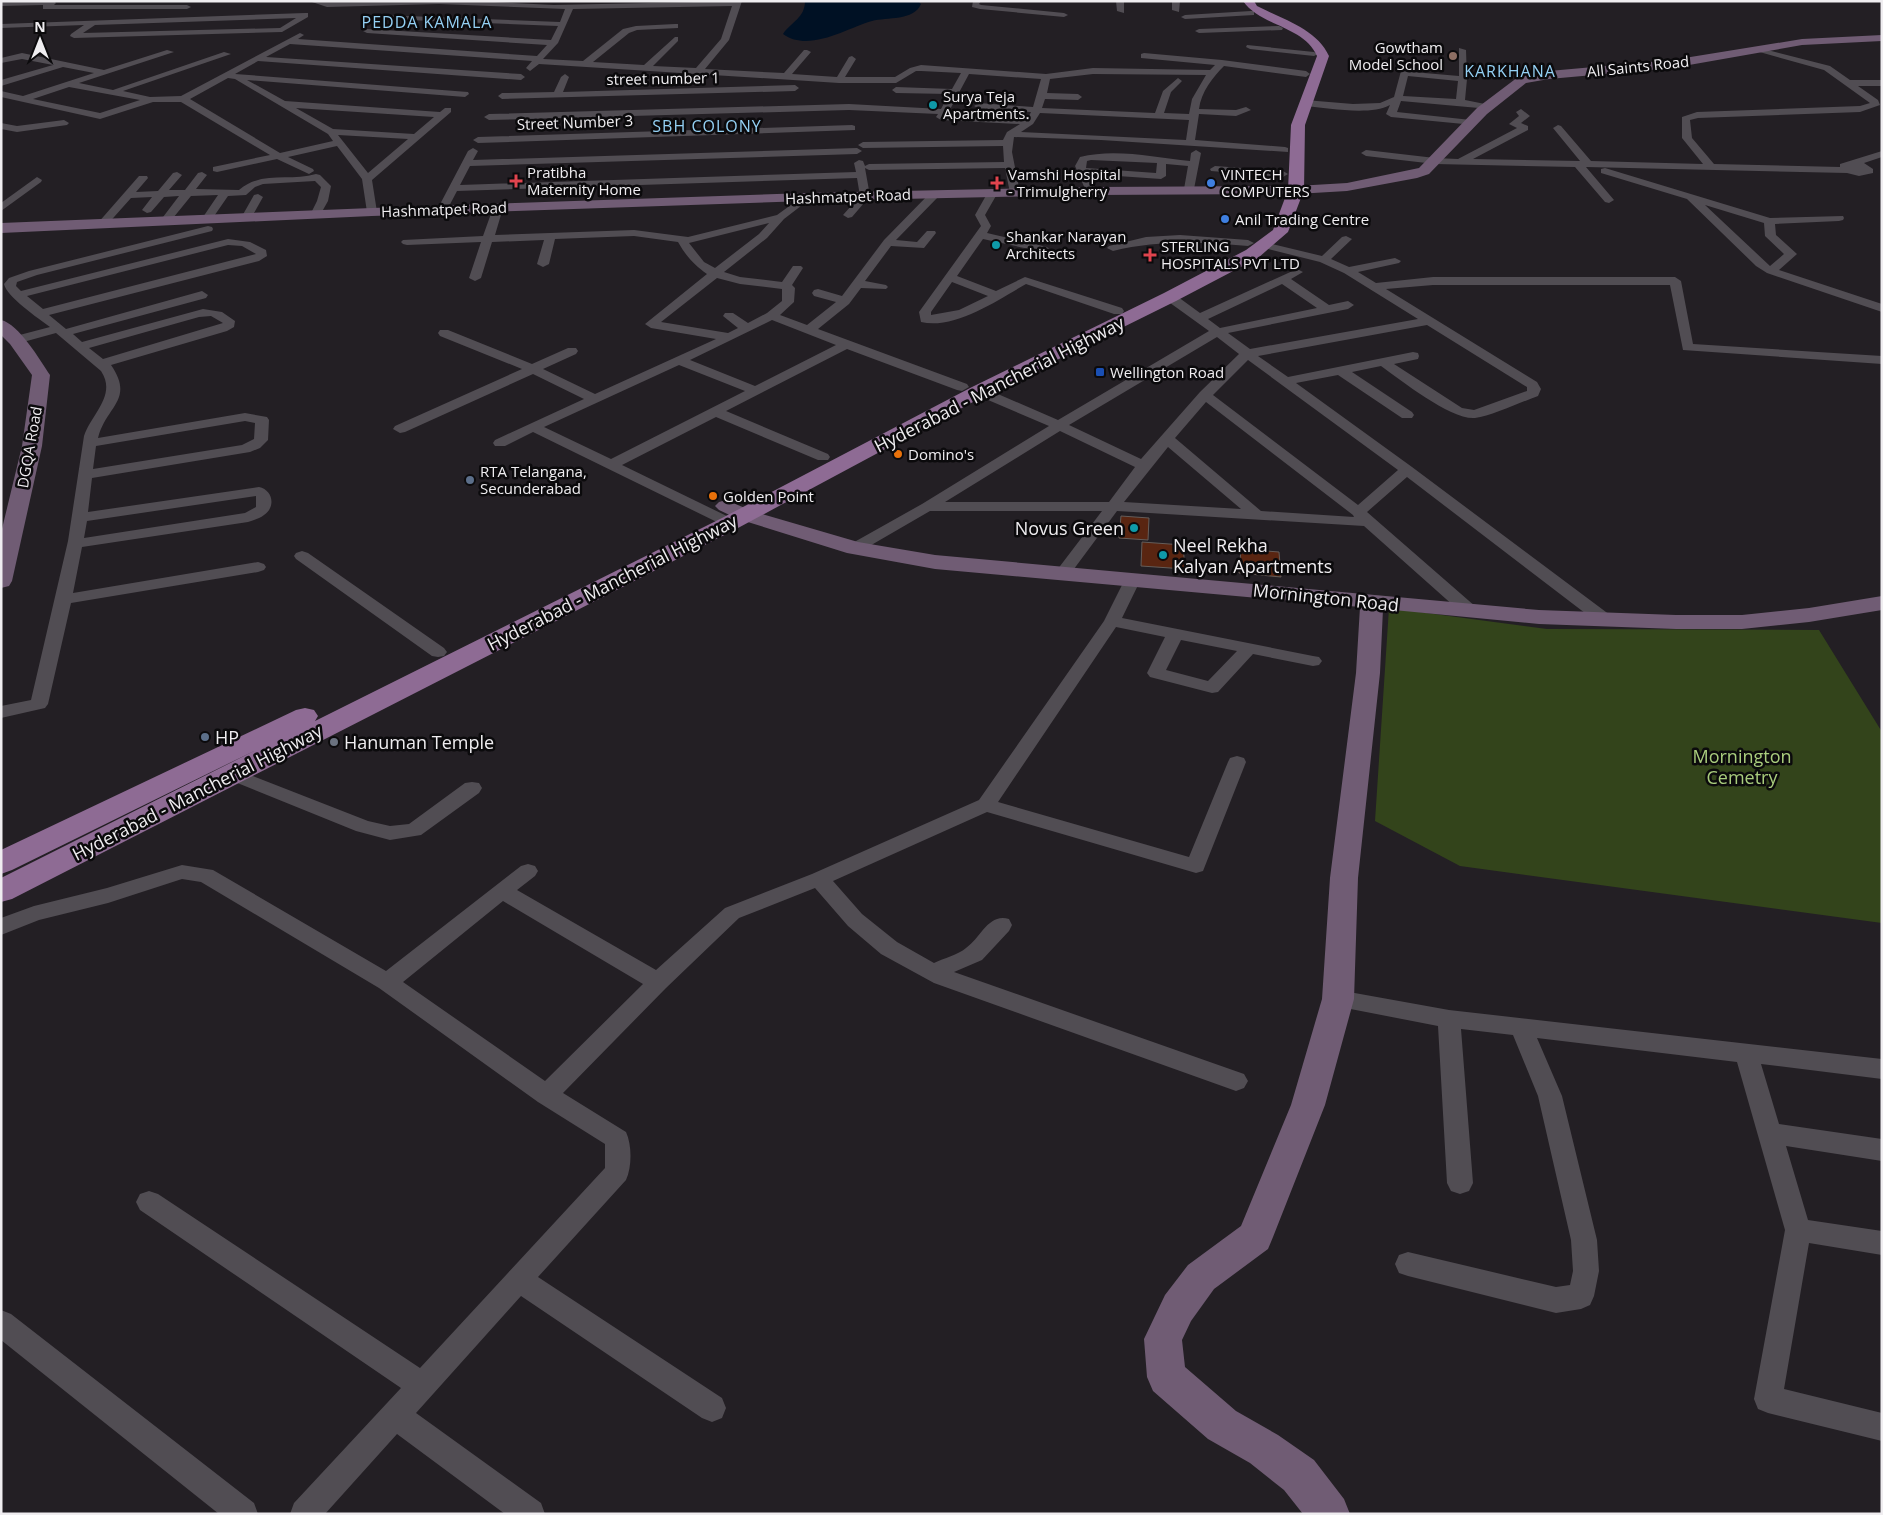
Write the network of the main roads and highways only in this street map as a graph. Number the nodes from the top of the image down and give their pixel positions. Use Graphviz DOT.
graph roads {
  1 [pos="1238,1"];
  2 [pos="1250,7"];
  3 [pos="1882,38"];
  4 [pos="1288,186"];
  5 [pos="1094,191"];
  6 [pos="1,228"];
  7 [pos="1256,244"];
  8 [pos="1,325"];
  9 [pos="970,389"];
  10 [pos="728,514"];
  11 [pos="1,581"];
  12 [pos="1372,601"];
  13 [pos="1882,602"];
  14 [pos="1,863"];
  15 [pos="1,891"];
  16 [pos="1329,1514"];
  1 -- 2 [label="main road"];
  2 -- 4 [label="main road"];
  2 -- 4 [label="main road"];
  3 -- 4 [label="main road, All Saints Road"];
  4 -- 5 [label="main road, Hashmatpet Road"];
  4 -- 5 [label="main road, Hashmatpet Road"];
  4 -- 7 [label="main road, Hyderabad - Mancherial Highway"];
  5 -- 6 [label="main road, Hashmatpet Road"];
  7 -- 9 [label="main road, Hyderabad - Mancherial Highway"];
  7 -- 9 [label="main road, Hyderabad - Mancherial Highway"];
  8 -- 11 [label="main road, DGQA Road"];
  9 -- 10 [label="main road, Hyderabad - Mancherial Highway"];
  9 -- 10 [label="main road, Hyderabad - Mancherial Highway"];
  10 -- 12 [label="main road, Mornington Road"];
  10 -- 14 [label="main road, Hyderabad - Mancherial Highway"];
  10 -- 15 [label="main road, Hyderabad - Mancherial Highway"];
  12 -- 13 [label="main road, Mornington Road"];
  12 -- 16 [label="main road"];
}
